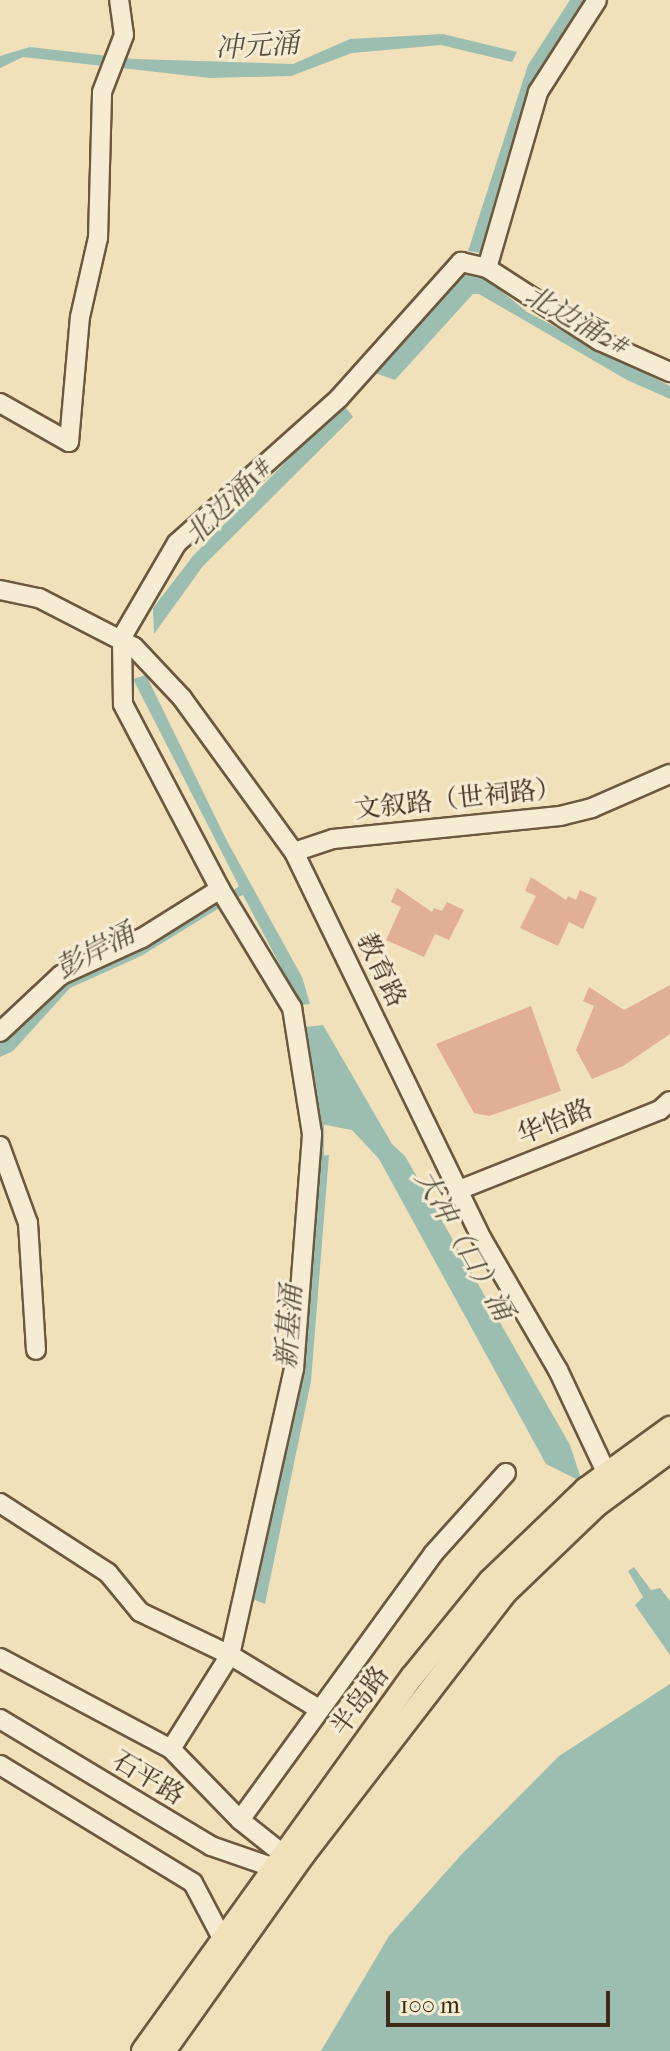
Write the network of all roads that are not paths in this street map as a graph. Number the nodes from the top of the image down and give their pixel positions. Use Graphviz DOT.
graph roads {
  1 [pos="119,0"];
  2 [pos="597,0"];
  3 [pos="487,268"];
  4 [pos="670,372"];
  5 [pos="0,403"];
  6 [pos="0,590"];
  7 [pos="122,637"];
  8 [pos="670,774"];
  9 [pos="294,852"];
  10 [pos="220,889"];
  11 [pos="0,1032"];
  12 [pos="670,1101"];
  13 [pos="0,1146"];
  14 [pos="459,1190"];
  15 [pos="36,1350"];
  16 [pos="670,1428"];
  17 [pos="670,1451"];
  18 [pos="506,1473"];
  19 [pos="607,1474"];
  20 [pos="0,1503"];
  21 [pos="230,1655"];
  22 [pos="0,1658"];
  23 [pos="317,1708"];
  24 [pos="0,1719"];
  25 [pos="171,1749"];
  26 [pos="0,1765"];
  27 [pos="240,1820"];
  28 [pos="280,1861"];
  29 [pos="223,1940"];
  30 [pos="143,2051"];
  31 [pos="164,2051"];
  1 -- 5 [label="street"];
  2 -- 3 [label="street"];
  3 -- 4 [label="street"];
  3 -- 7 [label="street"];
  6 -- 7 [label="street, 教育路"];
  7 -- 9 [label="street, 教育路"];
  7 -- 10 [label="street"];
  8 -- 9 [label="street, 文叙路（世祠路）"];
  9 -- 14 [label="street, 教育路"];
  10 -- 11 [label="street"];
  10 -- 21 [label="street"];
  12 -- 14 [label="street, 华怡路"];
  13 -- 15 [label="street"];
  14 -- 19 [label="street, 教育路"];
  16 -- 19 [label="main road, 半岛路"];
  17 -- 31 [label="main road, 半岛路"];
  18 -- 23 [label="street"];
  19 -- 28 [label="main road, 半岛路"];
  20 -- 21 [label="street"];
  21 -- 23 [label="street"];
  21 -- 25 [label="street"];
  22 -- 25 [label="street"];
  23 -- 27 [label="street"];
  24 -- 28 [label="street, 石平路"];
  25 -- 27 [label="street"];
  26 -- 29 [label="street"];
  27 -- 28 [label="street"];
  28 -- 29 [label="main road, 半岛路"];
  29 -- 30 [label="main road, 半岛路"];
}
